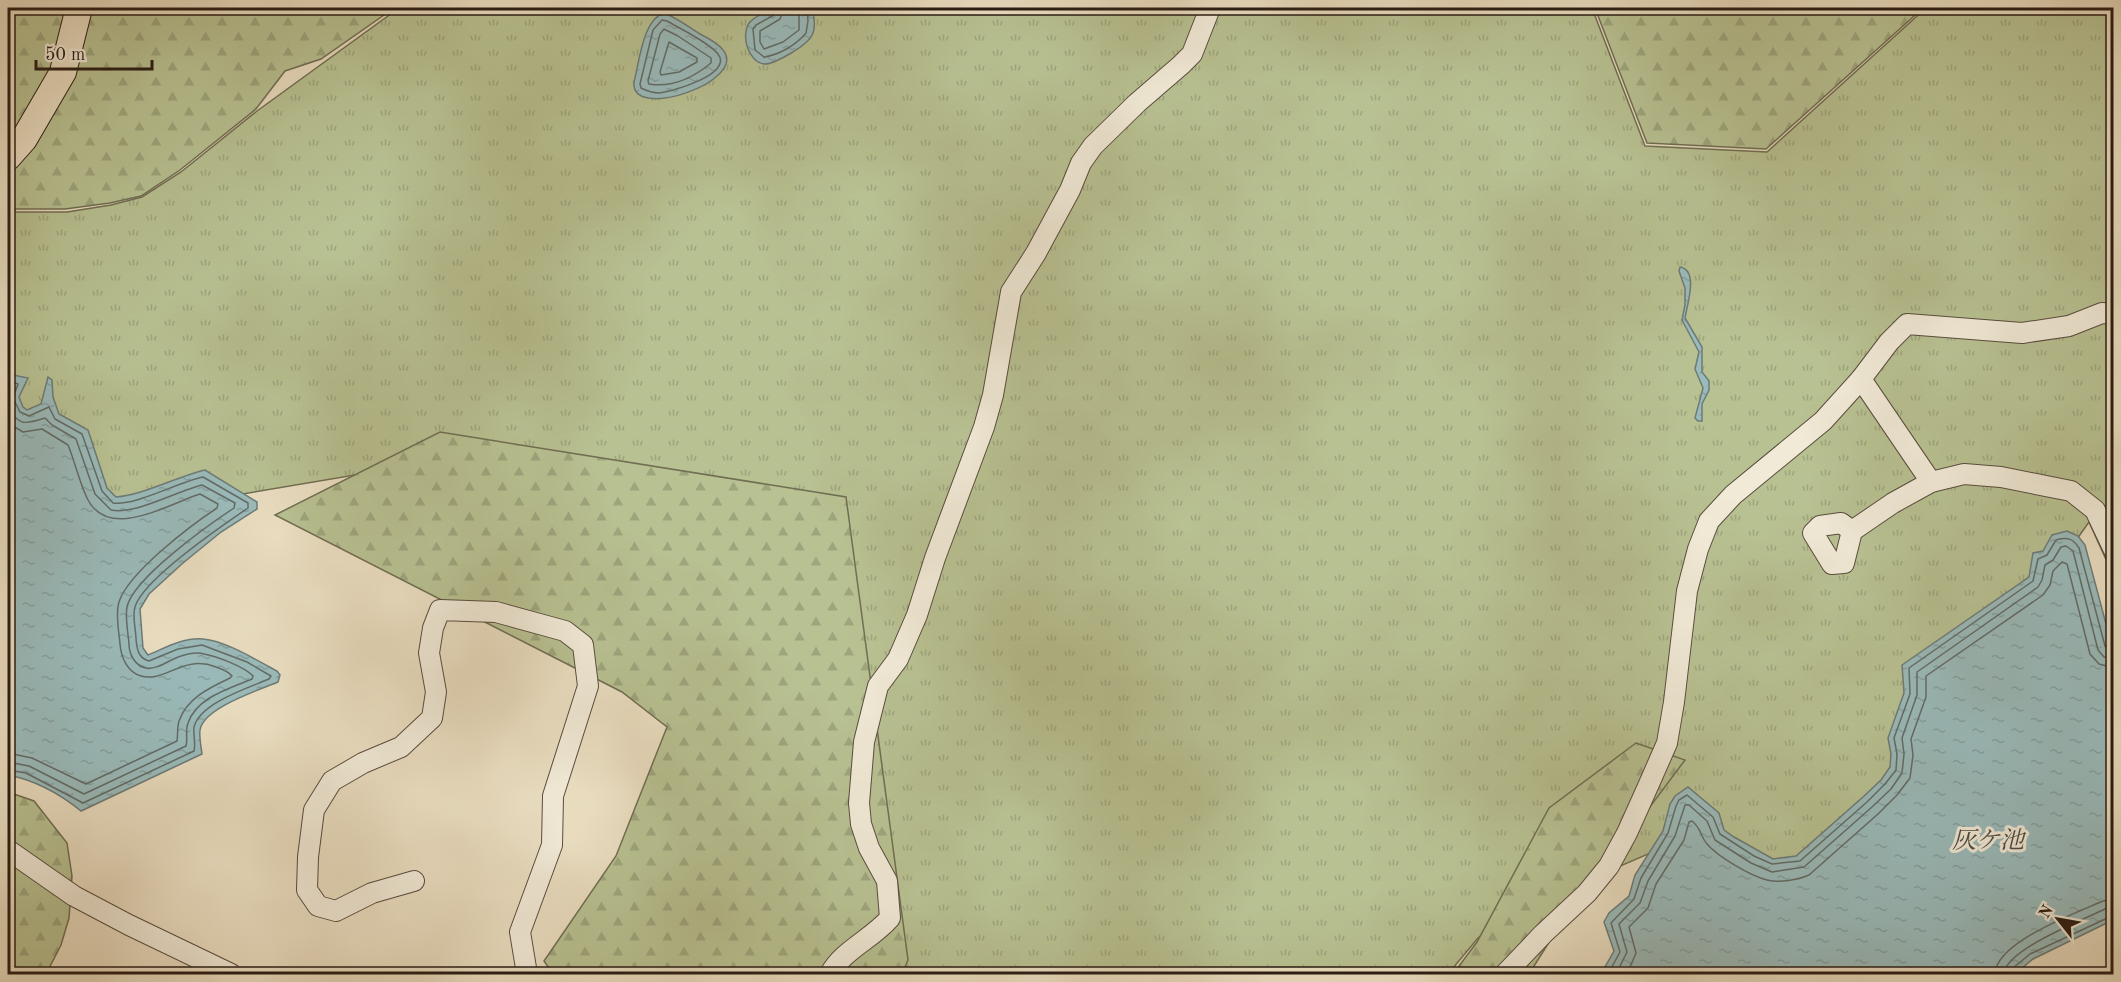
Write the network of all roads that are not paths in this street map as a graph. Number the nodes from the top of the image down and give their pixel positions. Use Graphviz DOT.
graph roads {
  1 [pos="79,8"];
  2 [pos="1210,8"];
  3 [pos="8,157"];
  4 [pos="2114,314"];
  5 [pos="1861,379"];
  6 [pos="1931,482"];
  7 [pos="1852,531"];
  8 [pos="2114,550"];
  9 [pos="8,850"];
  10 [pos="414,881"];
  11 [pos="231,975"];
  12 [pos="527,975"];
  13 [pos="830,975"];
  14 [pos="1505,975"];
  1 -- 3 [label="main road"];
  2 -- 13 [label="street"];
  4 -- 5 [label="street"];
  5 -- 6 [label="street"];
  5 -- 14 [label="street"];
  6 -- 7 [label="street"];
  6 -- 8 [label="street"];
  9 -- 11 [label="street"];
  10 -- 12 [label="street"];
}
